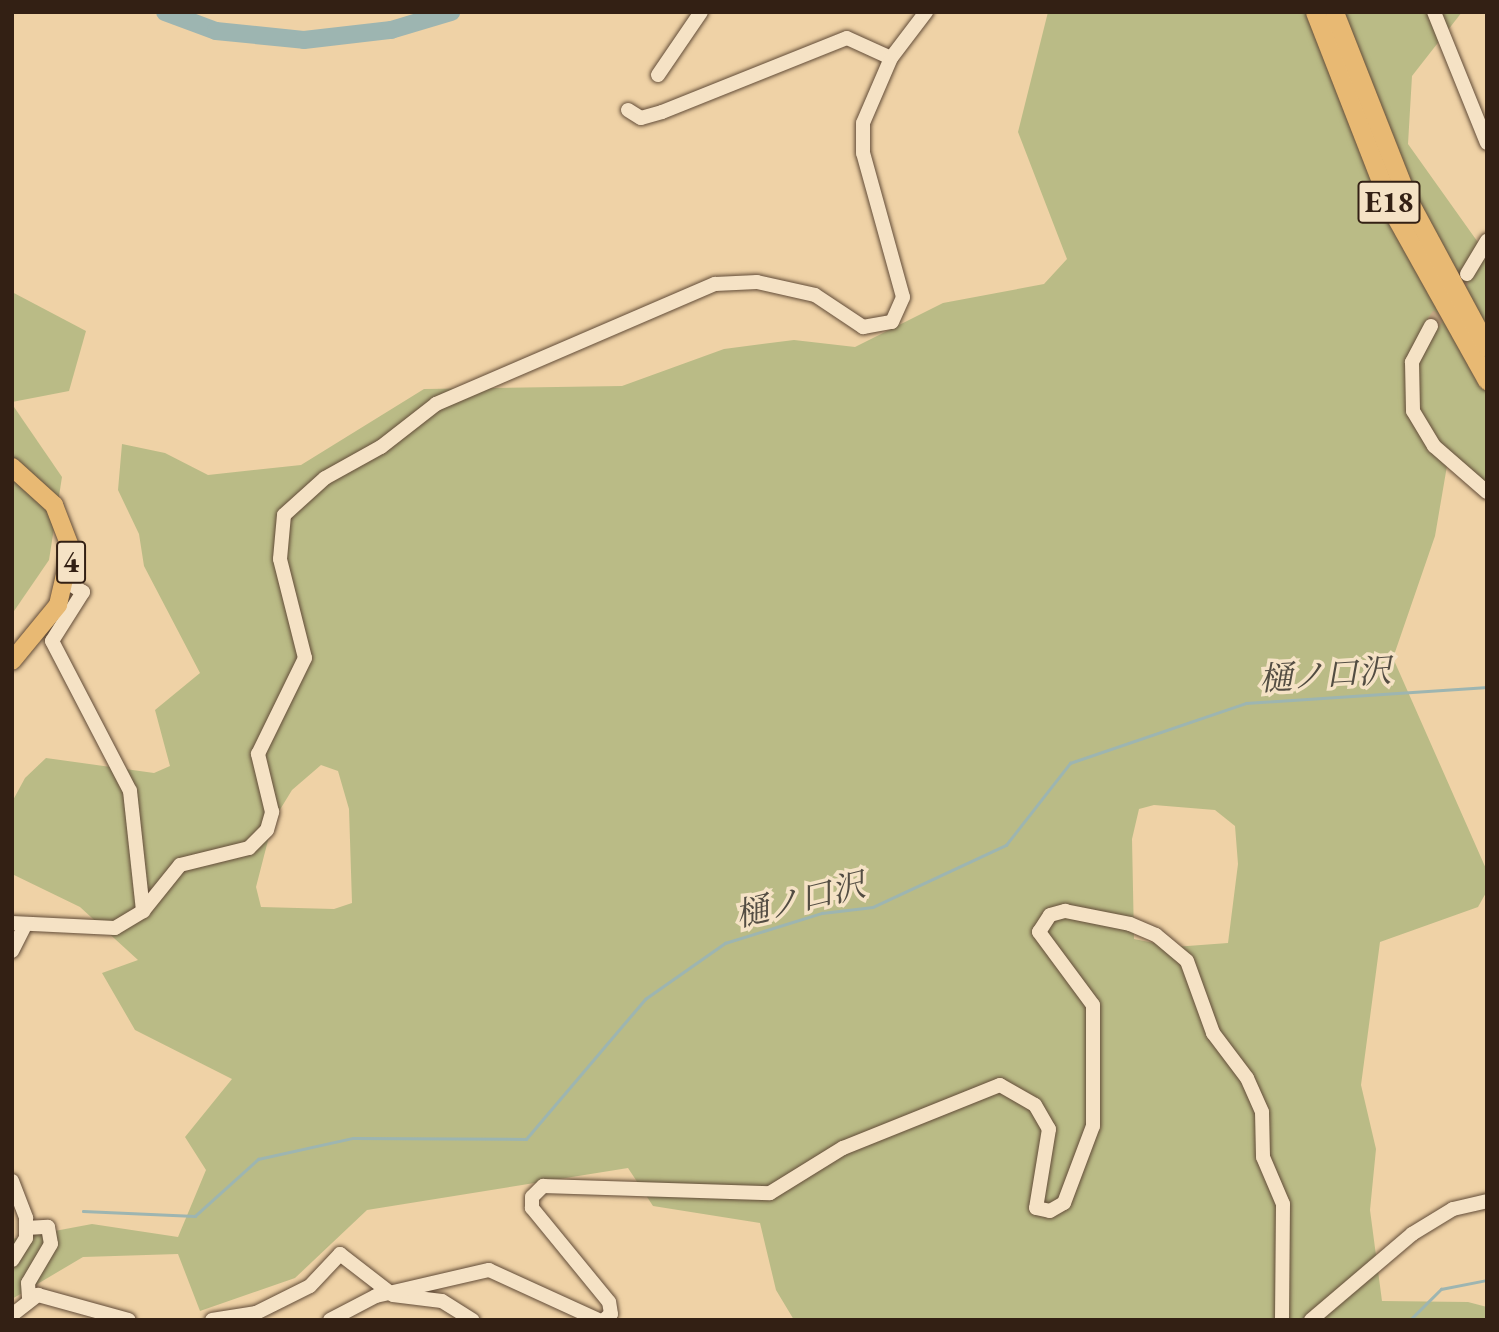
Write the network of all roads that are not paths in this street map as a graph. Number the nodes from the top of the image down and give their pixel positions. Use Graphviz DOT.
graph roads {
  1 [pos="701,12"];
  2 [pos="926,12"];
  3 [pos="1315,12"];
  4 [pos="1334,12"];
  5 [pos="1434,12"];
  6 [pos="891,58"];
  7 [pos="658,75"];
  8 [pos="628,110"];
  9 [pos="1487,144"];
  10 [pos="1487,241"];
  11 [pos="1466,274"];
  12 [pos="1431,326"];
  13 [pos="1487,347"];
  14 [pos="1487,380"];
  15 [pos="12,467"];
  16 [pos="1487,492"];
  17 [pos="67,582"];
  18 [pos="12,661"];
  19 [pos="143,911"];
  20 [pos="18,925"];
  21 [pos="12,951"];
  22 [pos="12,1181"];
  23 [pos="1487,1201"];
  24 [pos="26,1228"];
  25 [pos="12,1260"];
  26 [pos="393,1295"];
  27 [pos="29,1300"];
  28 [pos="12,1315"];
  29 [pos="129,1320"];
  30 [pos="212,1320"];
  31 [pos="330,1320"];
  32 [pos="472,1320"];
  33 [pos="598,1320"];
  34 [pos="604,1320"];
  35 [pos="1282,1320"];
  36 [pos="1311,1320"];
  1 -- 7 [label="street"];
  2 -- 6 [label="street"];
  3 -- 14 [label="highway, E18"];
  4 -- 13 [label="highway, E18"];
  5 -- 9 [label="street"];
  6 -- 8 [label="street"];
  6 -- 19 [label="street"];
  10 -- 11 [label="street"];
  12 -- 16 [label="street"];
  15 -- 17 [label="main road, 4"];
  17 -- 18 [label="main road, 4"];
  17 -- 19 [label="street"];
  19 -- 20 [label="street"];
  20 -- 21 [label="street"];
  22 -- 24 [label="street"];
  23 -- 36 [label="street"];
  24 -- 25 [label="street"];
  24 -- 27 [label="street"];
  26 -- 30 [label="street"];
  26 -- 31 [label="street"];
  26 -- 32 [label="street"];
  26 -- 33 [label="street"];
  27 -- 28 [label="street"];
  27 -- 29 [label="street"];
  34 -- 35 [label="street"];
}
